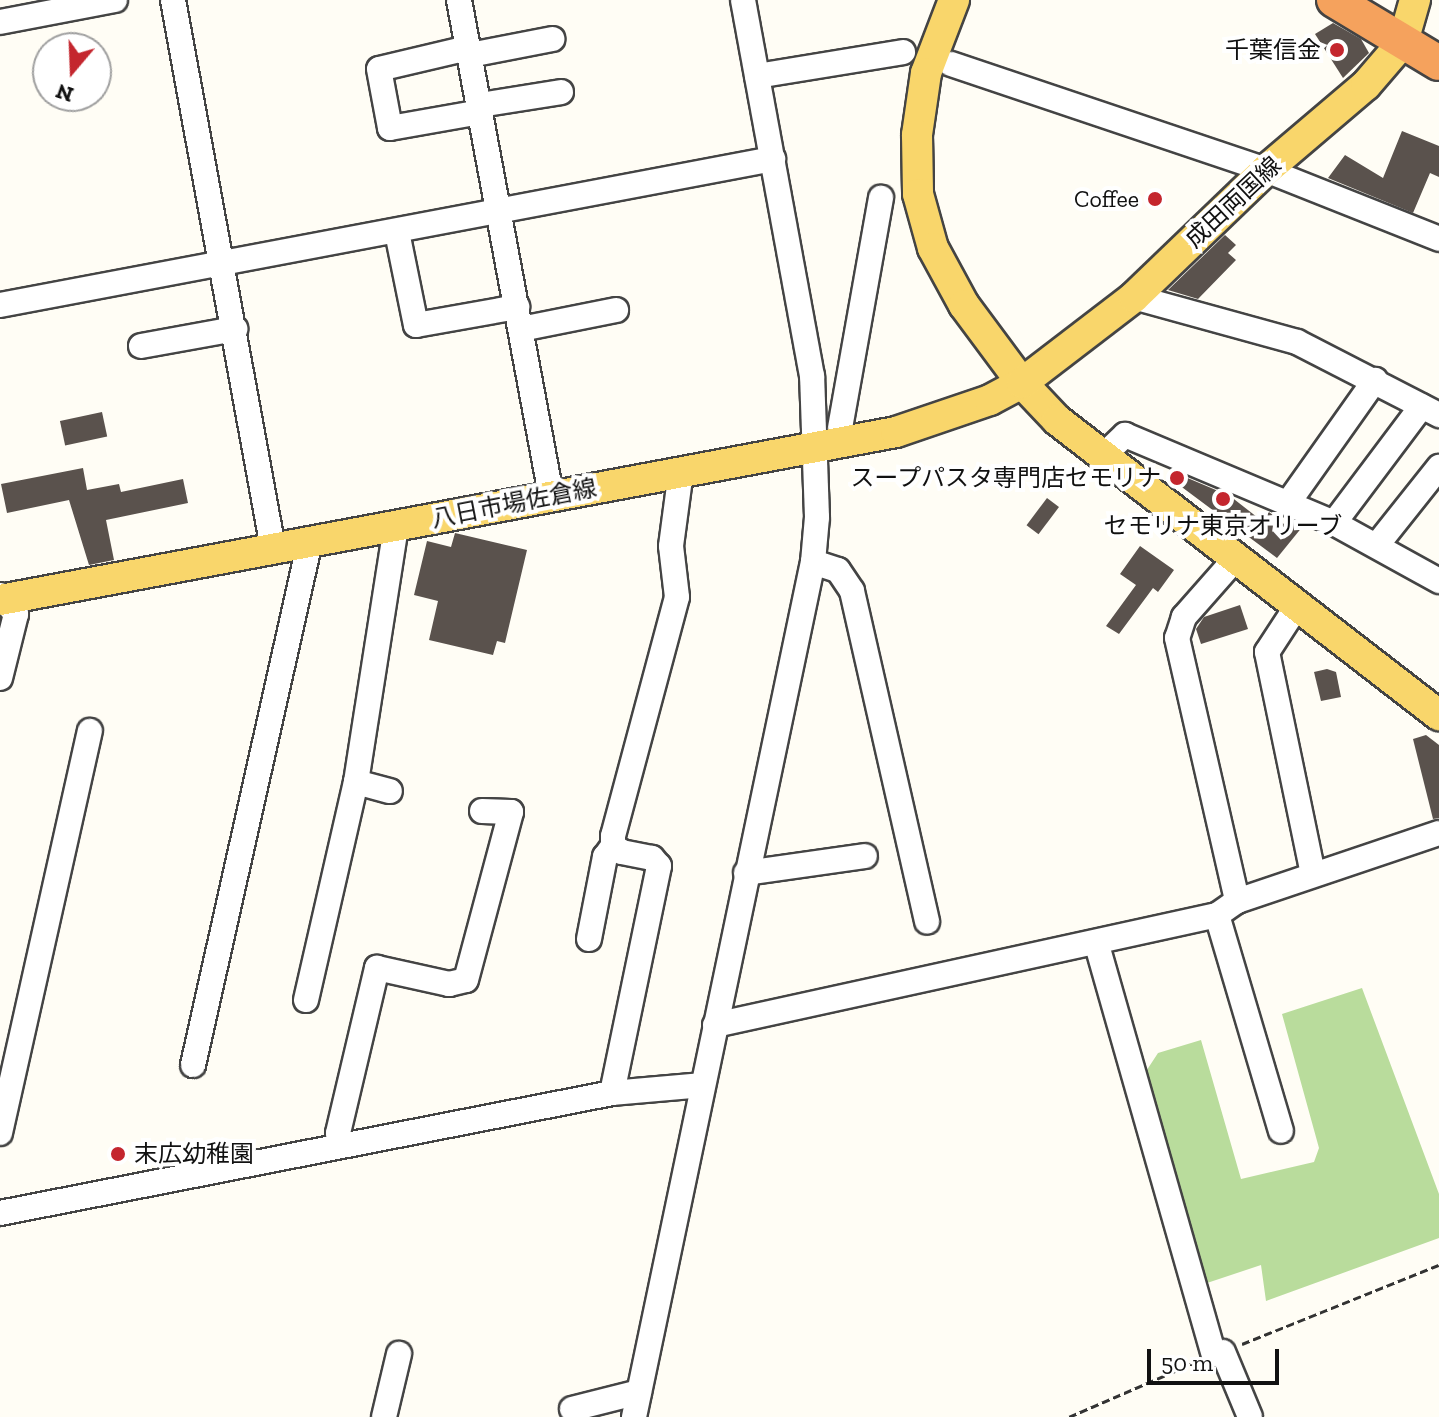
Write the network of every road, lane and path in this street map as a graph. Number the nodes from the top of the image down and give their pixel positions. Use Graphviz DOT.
graph roads {
  1 [pos="115,0"];
  2 [pos="173,0"];
  3 [pos="743,0"];
  4 [pos="954,0"];
  5 [pos="1334,0"];
  6 [pos="1415,0"];
  7 [pos="463,1"];
  8 [pos="0,22"];
  9 [pos="552,39"];
  10 [pos="1403,42"];
  11 [pos="469,51"];
  12 [pos="903,52"];
  13 [pos="1439,63"];
  14 [pos="951,64"];
  15 [pos="757,76"];
  16 [pos="561,92"];
  17 [pos="481,109"];
  18 [pos="773,159"];
  19 [pos="1266,170"];
  20 [pos="881,198"];
  21 [pos="502,211"];
  22 [pos="397,232"];
  23 [pos="1439,239"];
  24 [pos="224,266"];
  25 [pos="1134,297"];
  26 [pos="0,305"];
  27 [pos="616,310"];
  28 [pos="519,318"];
  29 [pos="235,329"];
  30 [pos="141,346"];
  31 [pos="1375,380"];
  32 [pos="1022,383"];
  33 [pos="1431,410"];
  34 [pos="840,428"];
  35 [pos="812,447"];
  36 [pos="1102,457"];
  37 [pos="1439,467"];
  38 [pos="681,471"];
  39 [pos="551,495"];
  40 [pos="1288,503"];
  41 [pos="1334,523"];
  42 [pos="396,526"];
  43 [pos="310,541"];
  44 [pos="1377,545"];
  45 [pos="273,548"];
  46 [pos="1236,558"];
  47 [pos="813,562"];
  48 [pos="1436,572"];
  49 [pos="2,598"];
  50 [pos="1297,606"];
  51 [pos="0,678"];
  52 [pos="1439,715"];
  53 [pos="90,731"];
  54 [pos="356,782"];
  55 [pos="390,791"];
  56 [pos="482,811"];
  57 [pos="1439,833"];
  58 [pos="613,846"];
  59 [pos="865,856"];
  60 [pos="746,873"];
  61 [pos="1313,874"];
  62 [pos="1227,908"];
  63 [pos="927,922"];
  64 [pos="589,939"];
  65 [pos="1097,945"];
  66 [pos="306,1000"];
  67 [pos="715,1025"];
  68 [pos="193,1065"];
  69 [pos="703,1085"];
  70 [pos="612,1093"];
  71 [pos="1281,1131"];
  72 [pos="0,1133"];
  73 [pos="340,1144"];
  74 [pos="0,1213"];
  75 [pos="1439,1265"];
  76 [pos="1218,1353"];
  77 [pos="399,1354"];
  78 [pos="639,1392"];
  79 [pos="572,1409"];
  80 [pos="384,1417"];
  81 [pos="634,1417"];
  82 [pos="1069,1417"];
  83 [pos="1250,1417"];
  1 -- 8 [label="street"];
  2 -- 24 [label="street"];
  3 -- 15 [label="street"];
  4 -- 32 [label="main road"];
  5 -- 10 [label="highway"];
  6 -- 10 [label="main road, 成田両国線"];
  7 -- 11 [label="street"];
  9 -- 11 [label="street"];
  10 -- 13 [label="highway"];
  10 -- 19 [label="main road, 成田両国線"];
  11 -- 17 [label="street"];
  11 -- 17 [label="street"];
  12 -- 15 [label="street"];
  14 -- 19 [label="street"];
  15 -- 18 [label="street"];
  16 -- 17 [label="street"];
  17 -- 21 [label="street"];
  18 -- 21 [label="street"];
  18 -- 35 [label="street"];
  19 -- 23 [label="street"];
  19 -- 25 [label="main road, 成田両国線"];
  20 -- 34 [label="street"];
  21 -- 22 [label="street"];
  21 -- 28 [label="street"];
  22 -- 24 [label="street"];
  22 -- 28 [label="street"];
  24 -- 26 [label="street"];
  24 -- 29 [label="street"];
  25 -- 31 [label="street"];
  25 -- 32 [label="main road, 成田両国線"];
  27 -- 28 [label="street"];
  28 -- 39 [label="street"];
  29 -- 30 [label="street"];
  29 -- 45 [label="street"];
  31 -- 33 [label="street"];
  31 -- 40 [label="street"];
  32 -- 35 [label="main road, 八日市場佐倉線"];
  32 -- 36 [label="main road"];
  33 -- 41 [label="street"];
  35 -- 38 [label="main road, 八日市場佐倉線"];
  35 -- 47 [label="street"];
  36 -- 40 [label="street"];
  36 -- 46 [label="main road"];
  37 -- 44 [label="street"];
  38 -- 39 [label="main road, 八日市場佐倉線"];
  38 -- 58 [label="street"];
  39 -- 42 [label="main road, 八日市場佐倉線"];
  40 -- 41 [label="street"];
  41 -- 44 [label="street"];
  42 -- 43 [label="main road, 八日市場佐倉線"];
  42 -- 54 [label="street"];
  43 -- 45 [label="main road, 八日市場佐倉線"];
  43 -- 68 [label="street"];
  44 -- 48 [label="street"];
  45 -- 49 [label="main road, 八日市場佐倉線"];
  46 -- 50 [label="main road"];
  46 -- 62 [label="street"];
  47 -- 60 [label="street"];
  47 -- 63 [label="street"];
  49 -- 51 [label="street"];
  50 -- 52 [label="main road"];
  50 -- 61 [label="street"];
  53 -- 72 [label="street"];
  54 -- 55 [label="street"];
  54 -- 66 [label="street"];
  56 -- 73 [label="street"];
  57 -- 61 [label="street"];
  58 -- 64 [label="street"];
  58 -- 70 [label="street"];
  59 -- 60 [label="street"];
  60 -- 67 [label="street"];
  61 -- 62 [label="street"];
  62 -- 65 [label="street"];
  62 -- 71 [label="street"];
  65 -- 67 [label="street"];
  65 -- 76 [label="street"];
  67 -- 69 [label="street"];
  69 -- 70 [label="street"];
  69 -- 78 [label="street"];
  70 -- 73 [label="street"];
  73 -- 74 [label="street"];
  75 -- 76 [label="path"];
  76 -- 82 [label="path"];
  76 -- 83 [label="street"];
  77 -- 80 [label="street"];
  78 -- 79 [label="street"];
  78 -- 81 [label="street"];
}
